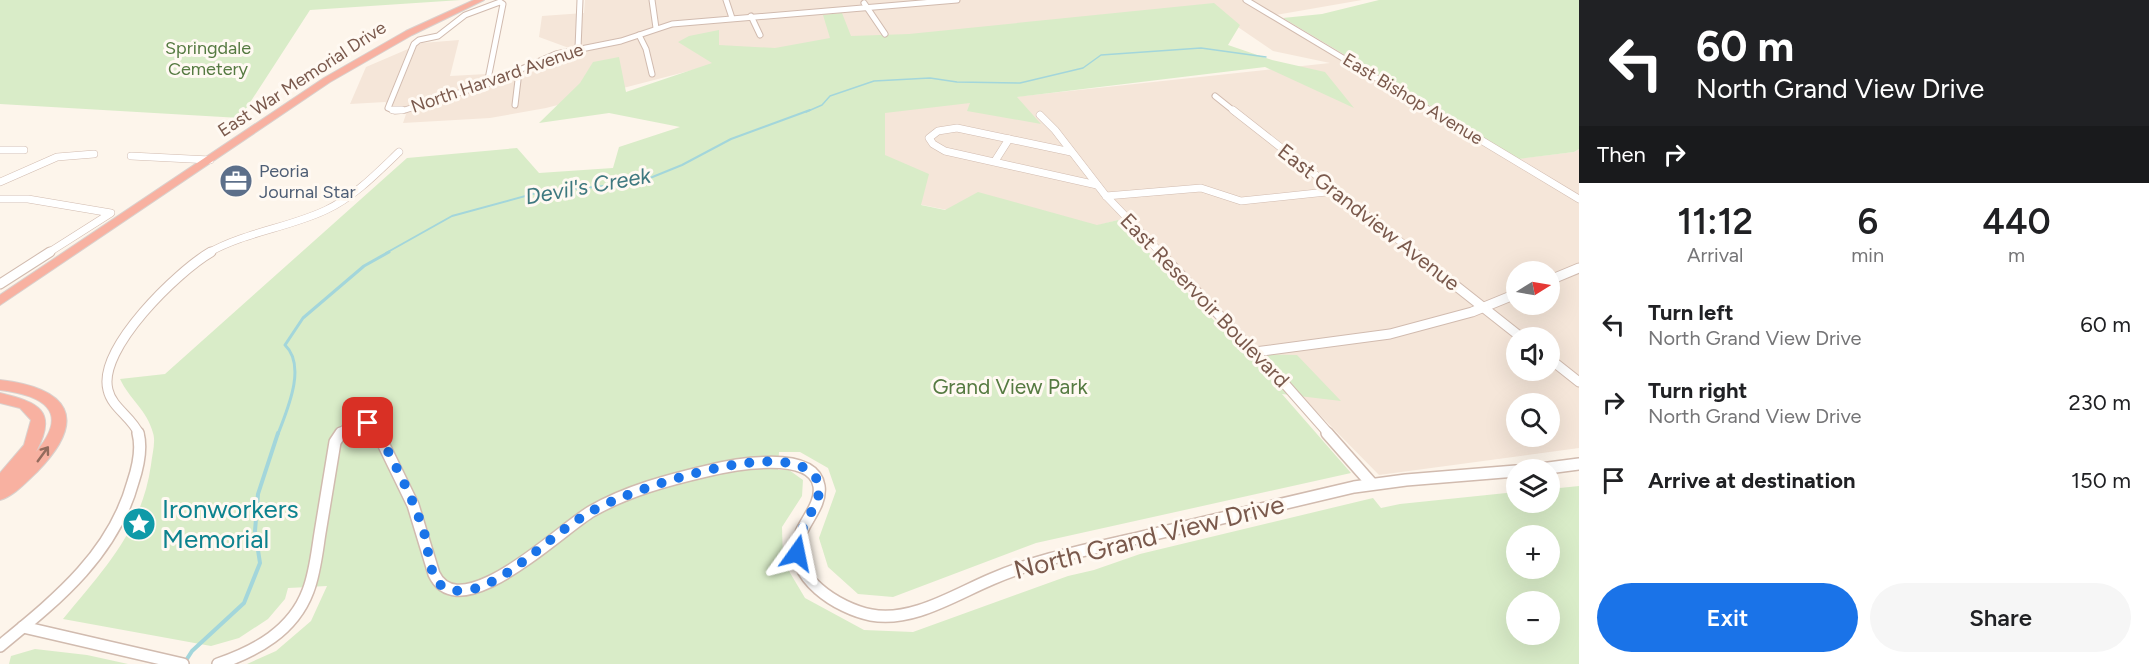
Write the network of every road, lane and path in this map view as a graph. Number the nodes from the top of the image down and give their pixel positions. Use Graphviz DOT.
graph roads {
  1 [pos="480,0"];
  2 [pos="580,0"];
  3 [pos="652,0"];
  4 [pos="726,0"];
  5 [pos="957,0"];
  6 [pos="1246,0"];
  7 [pos="936,2"];
  8 [pos="864,3"];
  9 [pos="457,10"];
  10 [pos="944,11"];
  11 [pos="751,16"];
  12 [pos="732,18"];
  13 [pos="656,28"];
  14 [pos="885,34"];
  15 [pos="639,35"];
  16 [pos="760,35"];
  17 [pos="397,39"];
  18 [pos="414,42"];
  19 [pos="578,48"];
  20 [pos="514,72"];
  21 [pos="652,74"];
  22 [pos="487,84"];
  23 [pos="1215,96"];
  24 [pos="515,105"];
  25 [pos="1040,115"];
  26 [pos="1009,139"];
  27 [pos="0,150"];
  28 [pos="24,150"];
  29 [pos="399,152"];
  30 [pos="1071,152"];
  31 [pos="94,153"];
  32 [pos="131,156"];
  33 [pos="210,160"];
  34 [pos="995,161"];
  35 [pos="0,182"];
  36 [pos="1097,185"];
  37 [pos="1336,191"];
  38 [pos="1106,196"];
  39 [pos="1579,199"];
  40 [pos="0,200"];
  41 [pos="1579,268"];
  42 [pos="1560,276"];
  43 [pos="0,284"];
  44 [pos="1506,298"];
  45 [pos="0,301"];
  46 [pos="1484,308"];
  47 [pos="0,312"];
  48 [pos="1508,327"];
  49 [pos="1255,352"];
  50 [pos="1560,367"];
  51 [pos="1579,382"];
  52 [pos="0,385"];
  53 [pos="0,398"];
  54 [pos="1579,464"];
  55 [pos="1560,466"];
  56 [pos="1506,472"];
  57 [pos="0,482"];
  58 [pos="1372,484"];
  59 [pos="0,494"];
  60 [pos="22,627"];
  61 [pos="0,646"];
  62 [pos="177,663"];
  63 [pos="218,664"];
  1 -- 9 [label="highway, East War Memorial Drive"];
  2 -- 19 [label="street"];
  3 -- 13 [label="street"];
  4 -- 12 [label="street"];
  5 -- 7 [label="street, North Harvard Avenue"];
  6 -- 39 [label="street, East Bishop Avenue"];
  7 -- 8 [label="street, North Harvard Avenue"];
  7 -- 10 [label="street"];
  8 -- 11 [label="street, North Harvard Avenue"];
  8 -- 14 [label="street"];
  9 -- 17 [label="highway, East War Memorial Drive"];
  9 -- 18 [label="highway"];
  11 -- 12 [label="street, North Harvard Avenue"];
  11 -- 16 [label="street"];
  12 -- 13 [label="street, North Harvard Avenue"];
  13 -- 15 [label="street, North Harvard Avenue"];
  15 -- 19 [label="street, North Harvard Avenue"];
  15 -- 21 [label="street"];
  17 -- 18 [label="highway"];
  17 -- 33 [label="highway, East War Memorial Drive"];
  18 -- 22 [label="street, North Harvard Avenue"];
  18 -- 22 [label="street"];
  19 -- 20 [label="street, North Harvard Avenue"];
  20 -- 22 [label="street, North Harvard Avenue"];
  20 -- 24 [label="street"];
  23 -- 37 [label="street, East Grandview Avenue"];
  25 -- 30 [label="street, East Reservoir Boulevard"];
  26 -- 30 [label="street"];
  26 -- 34 [label="street"];
  26 -- 34 [label="street"];
  27 -- 28 [label="street"];
  29 -- 60 [label="street"];
  30 -- 36 [label="street, East Reservoir Boulevard"];
  31 -- 35 [label="street"];
  32 -- 33 [label="street"];
  33 -- 45 [label="highway, East War Memorial Drive"];
  33 -- 47 [label="highway, East War Memorial Drive"];
  34 -- 36 [label="street"];
  36 -- 38 [label="street, East Reservoir Boulevard"];
  37 -- 38 [label="street"];
  37 -- 46 [label="street, East Grandview Avenue"];
  38 -- 49 [label="street, East Reservoir Boulevard"];
  40 -- 43 [label="street"];
  41 -- 42 [label="street"];
  44 -- 46 [label="street"];
  46 -- 48 [label="street, East Grandview Avenue"];
  46 -- 49 [label="street"];
  49 -- 58 [label="street, East Reservoir Boulevard"];
  50 -- 51 [label="street"];
  59 -- 52 [label="highway, one-way"];
  53 -- 57 [label="highway"];
  54 -- 55 [label="street"];
  56 -- 58 [label="street, North Grand View Drive"];
  58 -- 63 [label="street, North Grand View Drive"];
  60 -- 61 [label="street"];
  60 -- 62 [label="street"];
}
